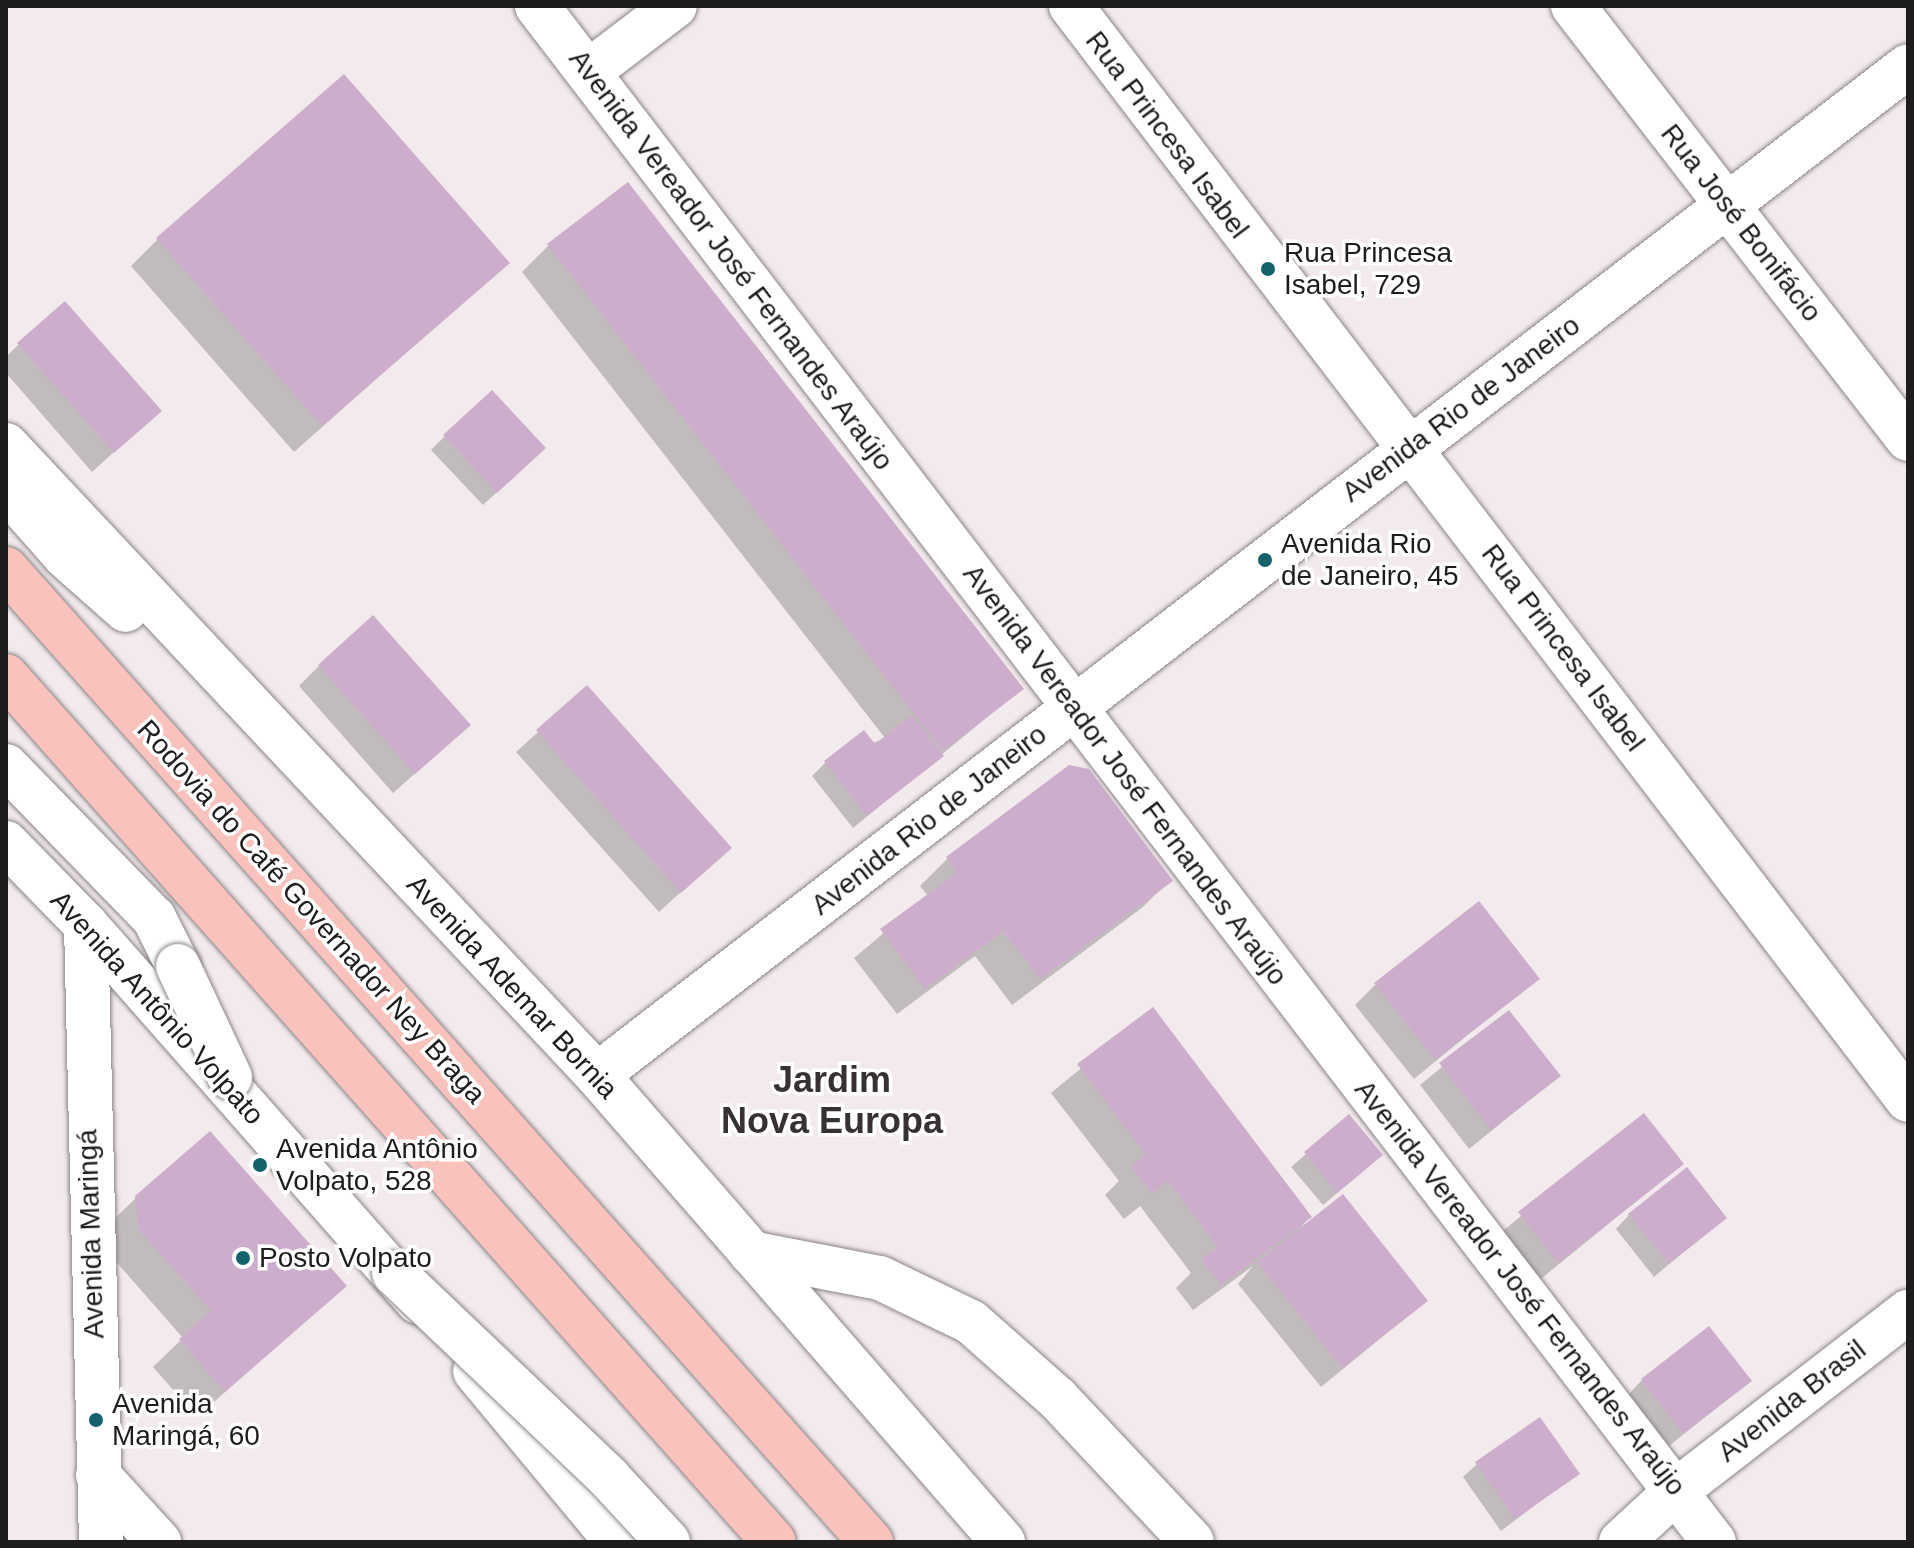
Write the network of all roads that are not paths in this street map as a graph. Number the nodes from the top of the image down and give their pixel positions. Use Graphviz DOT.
graph roads {
  1 [pos="537,6"];
  2 [pos="675,6"];
  3 [pos="1071,6"];
  4 [pos="1573,6"];
  5 [pos="1908,66"];
  6 [pos="588,72"];
  7 [pos="1728,206"];
  8 [pos="1908,439"];
  9 [pos="6,445"];
  10 [pos="1410,447"];
  11 [pos="6,489"];
  12 [pos="6,569"];
  13 [pos="6,676"];
  14 [pos="1073,709"];
  15 [pos="6,766"];
  16 [pos="328,789"];
  17 [pos="6,843"];
  18 [pos="86,925"];
  19 [pos="597,1075"];
  20 [pos="236,1089"];
  21 [pos="1908,1100"];
  22 [pos="764,1267"];
  23 [pos="394,1273"];
  24 [pos="1908,1312"];
  25 [pos="98,1475"];
  26 [pos="1676,1491"];
  27 [pos="101,1542"];
  28 [pos="159,1542"];
  29 [pos="617,1542"];
  30 [pos="668,1542"];
  31 [pos="774,1542"];
  32 [pos="871,1542"];
  33 [pos="967,1542"];
  34 [pos="1003,1542"];
  35 [pos="1192,1542"];
  36 [pos="1621,1542"];
  37 [pos="1714,1542"];
  1 -- 6 [label="street, Avenida Vereador José Fernandes Araújo"];
  2 -- 6 [label="street"];
  3 -- 10 [label="street, Rua Princesa Isabel"];
  4 -- 7 [label="street, Rua José Bonifácio"];
  5 -- 7 [label="street, Avenida Rio de Janeiro"];
  6 -- 14 [label="street, Avenida Vereador José Fernandes Araújo"];
  7 -- 8 [label="street, Rua José Bonifácio"];
  7 -- 10 [label="street, Avenida Rio de Janeiro"];
  9 -- 16 [label="street, Avenida Ademar Bornia"];
  10 -- 14 [label="street, Avenida Rio de Janeiro"];
  10 -- 21 [label="street, Rua Princesa Isabel"];
  11 -- 16 [label="street"];
  12 -- 32 [label="highway, Rodovia do Café Governador Ney Braga"];
  13 -- 31 [label="highway"];
  14 -- 19 [label="street, Avenida Rio de Janeiro"];
  14 -- 26 [label="street, Avenida Vereador José Fernandes Araújo"];
  15 -- 20 [label="street, bridge"];
  16 -- 19 [label="street, Avenida Ademar Bornia"];
  17 -- 18 [label="street, Avenida Antônio Volpato"];
  18 -- 20 [label="street, Avenida Antônio Volpato"];
  18 -- 25 [label="street, Avenida Maringá"];
  19 -- 22 [label="street, Avenida Ademar Bornia"];
  20 -- 23 [label="street, Avenida Antônio Volpato"];
  22 -- 33 [label="street"];
  22 -- 34 [label="street, Avenida Ademar Bornia"];
  22 -- 35 [label="street"];
  23 -- 29 [label="street, Avenida Antônio Volpato"];
  23 -- 30 [label="street, bridge"];
  24 -- 26 [label="street, Avenida Brasil"];
  25 -- 27 [label="street, Avenida Maringá"];
  25 -- 28 [label="street"];
  26 -- 36 [label="street, Avenida Brasil"];
  26 -- 37 [label="street, Avenida Vereador José Fernandes Araújo"];
}
